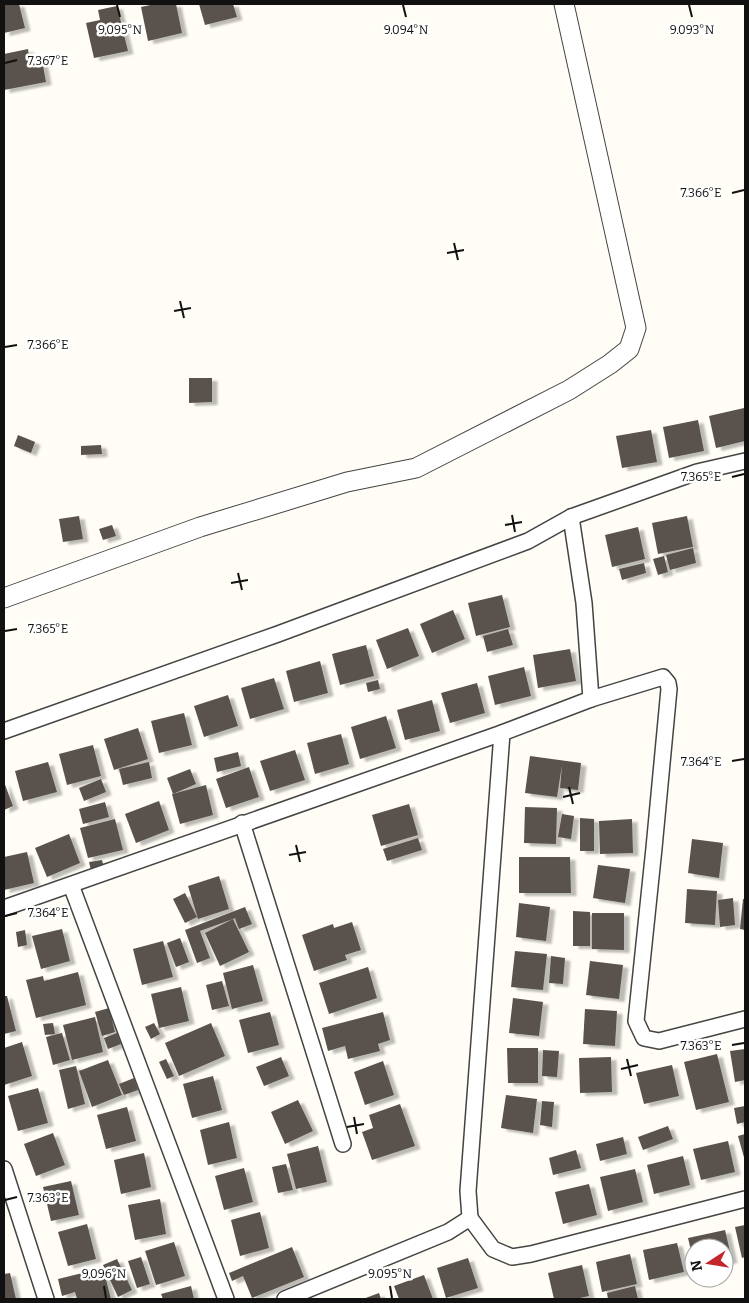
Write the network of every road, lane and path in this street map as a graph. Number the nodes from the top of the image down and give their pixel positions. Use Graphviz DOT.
graph roads {
  1 [pos="564,4"];
  2 [pos="745,461"];
  3 [pos="571,517"];
  4 [pos="4,598"];
  5 [pos="591,699"];
  6 [pos="4,731"];
  7 [pos="502,733"];
  8 [pos="242,823"];
  9 [pos="71,885"];
  10 [pos="4,908"];
  11 [pos="745,1019"];
  12 [pos="343,1144"];
  13 [pos="4,1169"];
  14 [pos="745,1199"];
  15 [pos="470,1218"];
  16 [pos="46,1299"];
  17 [pos="226,1299"];
  18 [pos="285,1299"];
  1 -- 4 [label="street"];
  2 -- 3 [label="street"];
  3 -- 5 [label="street"];
  3 -- 6 [label="street"];
  5 -- 7 [label="street"];
  5 -- 11 [label="street"];
  7 -- 8 [label="street"];
  7 -- 15 [label="street"];
  8 -- 9 [label="street"];
  8 -- 12 [label="street"];
  9 -- 10 [label="street"];
  9 -- 17 [label="street"];
  13 -- 16 [label="street"];
  14 -- 15 [label="street"];
  15 -- 18 [label="street"];
}
